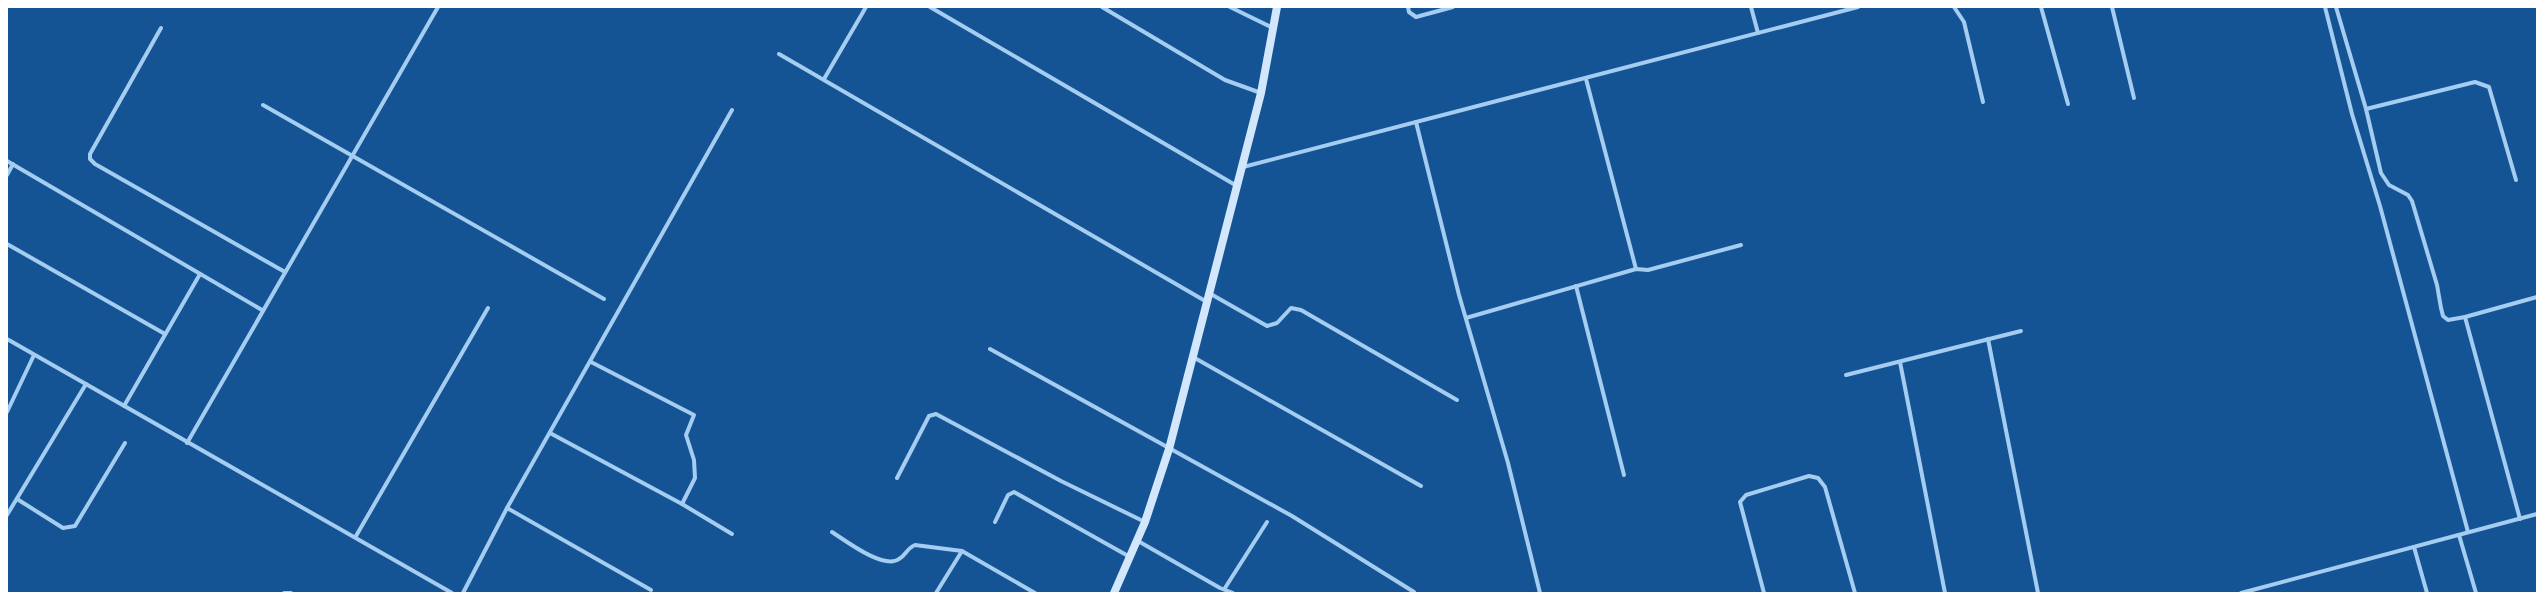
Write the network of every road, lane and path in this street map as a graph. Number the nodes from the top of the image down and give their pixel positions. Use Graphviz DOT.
graph roads {
  1 [pos="438,7"];
  2 [pos="866,7"];
  3 [pos="930,7"];
  4 [pos="1102,7"];
  5 [pos="1230,7"];
  6 [pos="1277,7"];
  7 [pos="1408,7"];
  8 [pos="1453,7"];
  9 [pos="1751,7"];
  10 [pos="1858,7"];
  11 [pos="1954,7"];
  12 [pos="2041,7"];
  13 [pos="2112,7"];
  14 [pos="2325,7"];
  15 [pos="2336,7"];
  16 [pos="160,28"];
  17 [pos="1274,28"];
  18 [pos="1758,33"];
  19 [pos="779,54"];
  20 [pos="1586,79"];
  21 [pos="824,80"];
  22 [pos="1261,93"];
  23 [pos="2134,98"];
  24 [pos="1983,102"];
  25 [pos="2068,104"];
  26 [pos="263,105"];
  27 [pos="2366,109"];
  28 [pos="732,110"];
  29 [pos="1416,122"];
  30 [pos="351,156"];
  31 [pos="7,160"];
  32 [pos="13,164"];
  33 [pos="1242,167"];
  34 [pos="7,175"];
  35 [pos="2516,180"];
  36 [pos="1237,186"];
  37 [pos="7,244"];
  38 [pos="1742,245"];
  39 [pos="1636,269"];
  40 [pos="285,272"];
  41 [pos="200,274"];
  42 [pos="1576,286"];
  43 [pos="2537,297"];
  44 [pos="1208,298"];
  45 [pos="604,299"];
  46 [pos="488,308"];
  47 [pos="262,310"];
  48 [pos="2465,317"];
  49 [pos="1466,318"];
  50 [pos="2021,330"];
  51 [pos="165,334"];
  52 [pos="7,339"];
  53 [pos="1988,339"];
  54 [pos="990,349"];
  55 [pos="34,355"];
  56 [pos="1193,357"];
  57 [pos="591,362"];
  58 [pos="1900,362"];
  59 [pos="1846,376"];
  60 [pos="86,384"];
  61 [pos="1457,400"];
  62 [pos="124,406"];
  63 [pos="7,412"];
  64 [pos="550,433"];
  65 [pos="125,443"];
  66 [pos="187,443"];
  67 [pos="1169,449"];
  68 [pos="1624,475"];
  69 [pos="897,478"];
  70 [pos="1421,486"];
  71 [pos="17,499"];
  72 [pos="682,504"];
  73 [pos="507,508"];
  74 [pos="2537,514"];
  75 [pos="7,515"];
  76 [pos="2520,519"];
  77 [pos="995,522"];
  78 [pos="1145,522"];
  79 [pos="1267,522"];
  80 [pos="832,532"];
  81 [pos="2468,532"];
  82 [pos="732,534"];
  83 [pos="2460,535"];
  84 [pos="356,536"];
  85 [pos="1138,540"];
  86 [pos="2414,547"];
  87 [pos="962,551"];
  88 [pos="1130,557"];
  89 [pos="1225,588"];
  90 [pos="651,590"];
  91 [pos="1414,592"];
  92 [pos="284,593"];
  93 [pos="291,593"];
  94 [pos="452,593"];
  95 [pos="463,593"];
  96 [pos="936,593"];
  97 [pos="1035,593"];
  98 [pos="1114,593"];
  99 [pos="1233,593"];
  100 [pos="1540,593"];
  101 [pos="1764,593"];
  102 [pos="1855,593"];
  103 [pos="1945,593"];
  104 [pos="2038,593"];
  105 [pos="2241,593"];
  106 [pos="2427,593"];
  107 [pos="2476,593"];
  1 -- 30 [label="street"];
  2 -- 21 [label="street"];
  3 -- 36 [label="street"];
  4 -- 22 [label="street"];
  5 -- 17 [label="street"];
  6 -- 17 [label="main road"];
  7 -- 8 [label="street"];
  9 -- 18 [label="street"];
  10 -- 18 [label="street"];
  11 -- 24 [label="street"];
  12 -- 25 [label="street"];
  13 -- 23 [label="street"];
  14 -- 81 [label="street"];
  15 -- 27 [label="street"];
  16 -- 40 [label="street"];
  17 -- 22 [label="main road"];
  18 -- 20 [label="street"];
  19 -- 21 [label="street"];
  20 -- 29 [label="street"];
  20 -- 39 [label="street"];
  21 -- 44 [label="street"];
  22 -- 33 [label="main road"];
  26 -- 30 [label="street"];
  27 -- 35 [label="street"];
  27 -- 48 [label="street"];
  28 -- 57 [label="street"];
  29 -- 33 [label="street"];
  29 -- 49 [label="street"];
  30 -- 40 [label="street"];
  30 -- 45 [label="street"];
  31 -- 32 [label="street"];
  32 -- 34 [label="street"];
  32 -- 41 [label="street"];
  33 -- 36 [label="main road"];
  36 -- 44 [label="main road"];
  37 -- 51 [label="street"];
  38 -- 39 [label="street"];
  39 -- 42 [label="street"];
  40 -- 47 [label="street"];
  41 -- 47 [label="street"];
  41 -- 51 [label="street"];
  42 -- 49 [label="street"];
  42 -- 68 [label="street"];
  43 -- 48 [label="street"];
  44 -- 56 [label="main road"];
  44 -- 61 [label="street"];
  46 -- 84 [label="street"];
  47 -- 66 [label="street"];
  48 -- 76 [label="street"];
  49 -- 100 [label="street"];
  50 -- 53 [label="street"];
  51 -- 62 [label="street"];
  52 -- 55 [label="street"];
  53 -- 58 [label="street"];
  53 -- 104 [label="street"];
  54 -- 67 [label="street"];
  55 -- 60 [label="street"];
  55 -- 63 [label="street"];
  56 -- 67 [label="main road"];
  56 -- 70 [label="street"];
  57 -- 64 [label="street"];
  57 -- 72 [label="street"];
  58 -- 59 [label="street"];
  58 -- 103 [label="street"];
  60 -- 62 [label="street"];
  60 -- 71 [label="street"];
  62 -- 66 [label="street"];
  64 -- 72 [label="street"];
  64 -- 73 [label="street"];
  65 -- 71 [label="street"];
  66 -- 84 [label="street"];
  67 -- 78 [label="main road"];
  67 -- 91 [label="street"];
  69 -- 78 [label="street"];
  71 -- 75 [label="street"];
  72 -- 82 [label="street"];
  73 -- 90 [label="street"];
  73 -- 95 [label="street"];
  74 -- 76 [label="street"];
  76 -- 81 [label="street"];
  77 -- 88 [label="street"];
  78 -- 85 [label="main road"];
  79 -- 89 [label="street"];
  80 -- 87 [label="street"];
  81 -- 83 [label="street"];
  83 -- 86 [label="street"];
  83 -- 107 [label="street"];
  84 -- 94 [label="street"];
  85 -- 88 [label="main road"];
  85 -- 89 [label="street"];
  86 -- 105 [label="street"];
  86 -- 106 [label="street"];
  87 -- 96 [label="street"];
  87 -- 97 [label="street"];
  88 -- 98 [label="main road"];
  89 -- 99 [label="street"];
  92 -- 93 [label="street"];
  101 -- 102 [label="street"];
}
